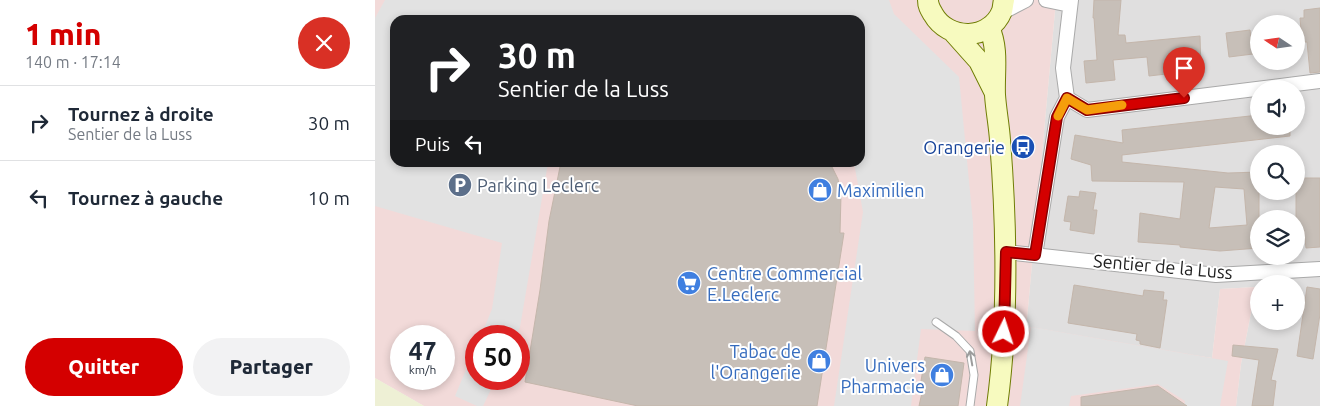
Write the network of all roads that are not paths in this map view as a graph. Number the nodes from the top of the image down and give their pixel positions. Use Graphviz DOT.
graph roads {
  1 [pos="1026,0"];
  2 [pos="1046,0"];
  3 [pos="925,2"];
  4 [pos="1071,3"];
  5 [pos="998,13"];
  6 [pos="954,33"];
  7 [pos="1320,80"];
  8 [pos="995,94"];
  9 [pos="1067,98"];
  10 [pos="1006,252"];
  11 [pos="1035,255"];
  12 [pos="1320,269"];
  13 [pos="936,322"];
  14 [pos="970,406"];
  15 [pos="997,406"];
  1 -- 5 [label="street"];
  2 -- 4 [label="street"];
  3 -- 6 [label="main road"];
  4 -- 9 [label="street"];
  5 -- 6 [label="main road"];
  5 -- 8 [label="main road"];
  6 -- 8 [label="main road"];
  7 -- 9 [label="street"];
  8 -- 10 [label="main road"];
  9 -- 11 [label="street"];
  10 -- 11 [label="street, Sentier de la Luss"];
  10 -- 15 [label="main road"];
  11 -- 12 [label="street, Sentier de la Luss"];
  14 -- 13 [label="lane, one-way"];
}
